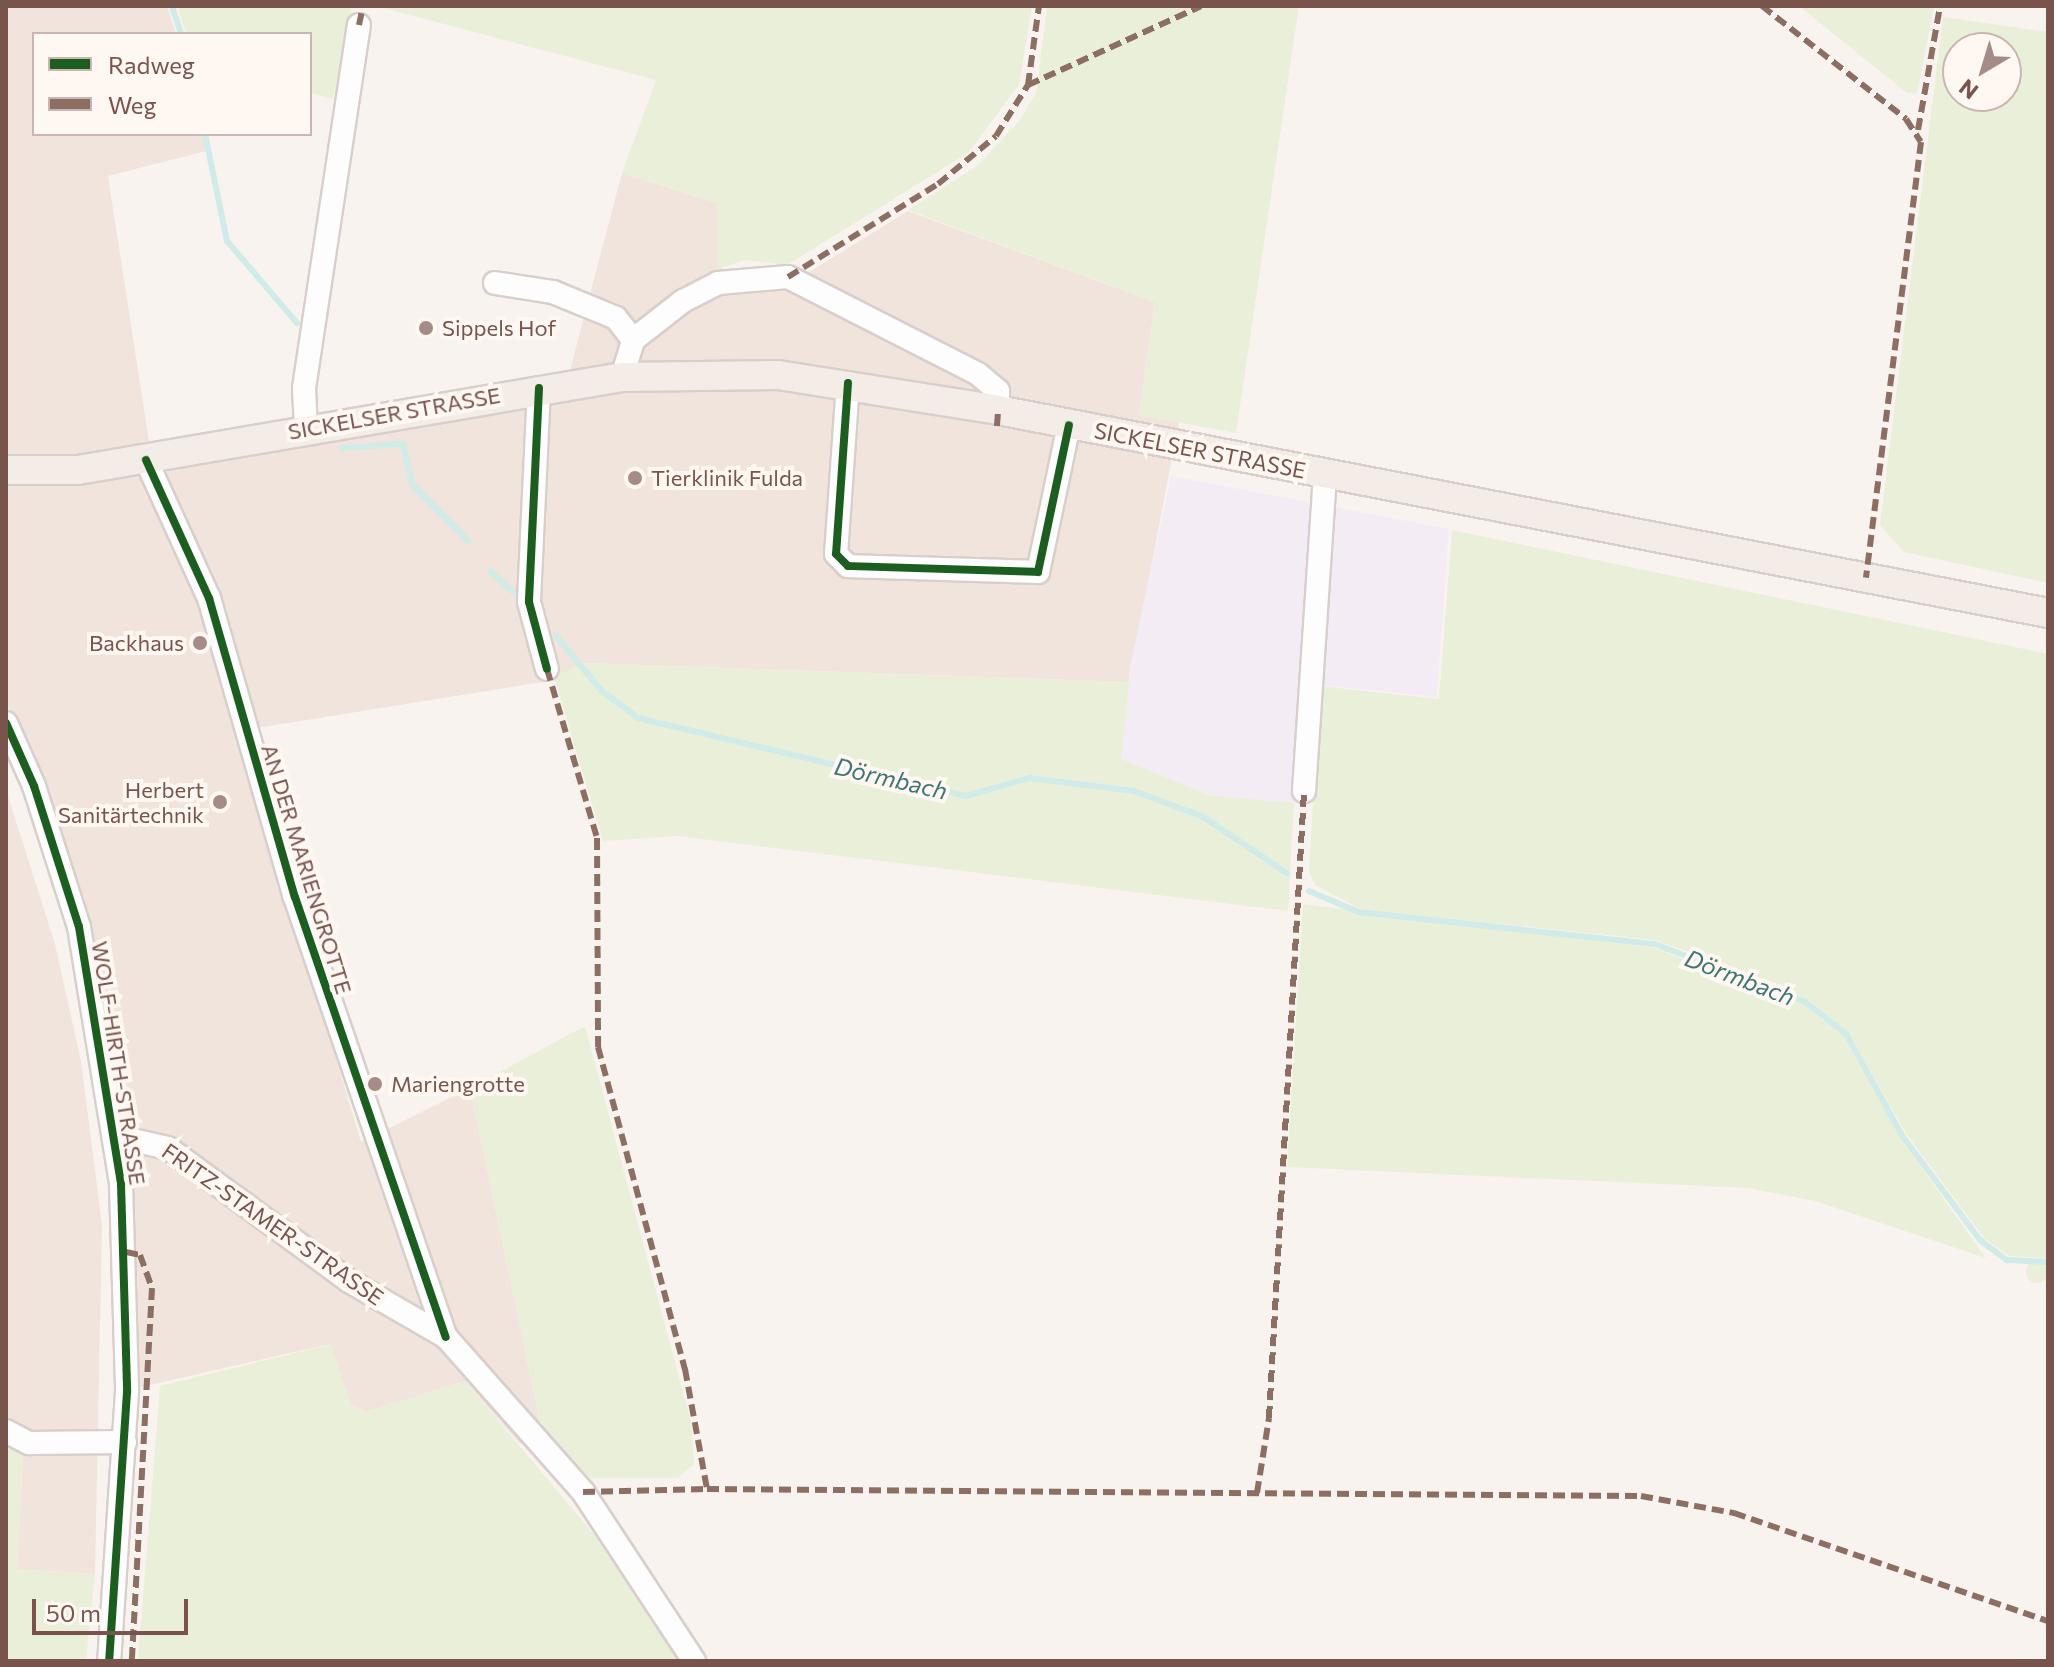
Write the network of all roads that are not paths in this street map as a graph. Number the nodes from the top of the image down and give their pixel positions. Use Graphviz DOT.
graph roads {
  1 [pos="359,25"];
  2 [pos="495,283"];
  3 [pos="633,340"];
  4 [pos="622,377"];
  5 [pos="848,383"];
  6 [pos="539,388"];
  7 [pos="998,410"];
  8 [pos="1069,425"];
  9 [pos="306,429"];
  10 [pos="146,460"];
  11 [pos="6,470"];
  12 [pos="1338,476"];
  13 [pos="2048,613"];
  14 [pos="547,669"];
  15 [pos="6,723"];
  16 [pos="1304,791"];
  17 [pos="115,1136"];
  18 [pos="446,1337"];
  19 [pos="6,1431"];
  20 [pos="125,1442"];
  21 [pos="109,1661"];
  22 [pos="694,1661"];
  1 -- 9 [label="street"];
  2 -- 3 [label="street"];
  3 -- 4 [label="street"];
  3 -- 7 [label="street"];
  4 -- 5 [label="main road, SICKELSER STRASSE"];
  4 -- 6 [label="main road, SICKELSER STRASSE"];
  5 -- 7 [label="main road, SICKELSER STRASSE"];
  5 -- 8 [label="street"];
  6 -- 9 [label="main road, SICKELSER STRASSE"];
  6 -- 14 [label="street"];
  7 -- 8 [label="main road, SICKELSER STRASSE"];
  8 -- 12 [label="main road, SICKELSER STRASSE"];
  9 -- 10 [label="main road, SICKELSER STRASSE"];
  10 -- 11 [label="main road, SICKELSER STRASSE"];
  10 -- 18 [label="street, AN DER MARIENGROTTE"];
  12 -- 13 [label="main road, SICKELSER STRASSE"];
  12 -- 16 [label="street"];
  15 -- 17 [label="street, WOLF-HIRTH-STRASSE"];
  17 -- 18 [label="street, FRITZ-STAMER-STRASSE"];
  17 -- 20 [label="street, WOLF-HIRTH-STRASSE"];
  18 -- 22 [label="street, FRITZ-STAMER-STRASSE"];
  19 -- 20 [label="street"];
  20 -- 21 [label="street, WOLF-HIRTH-STRASSE"];
}
